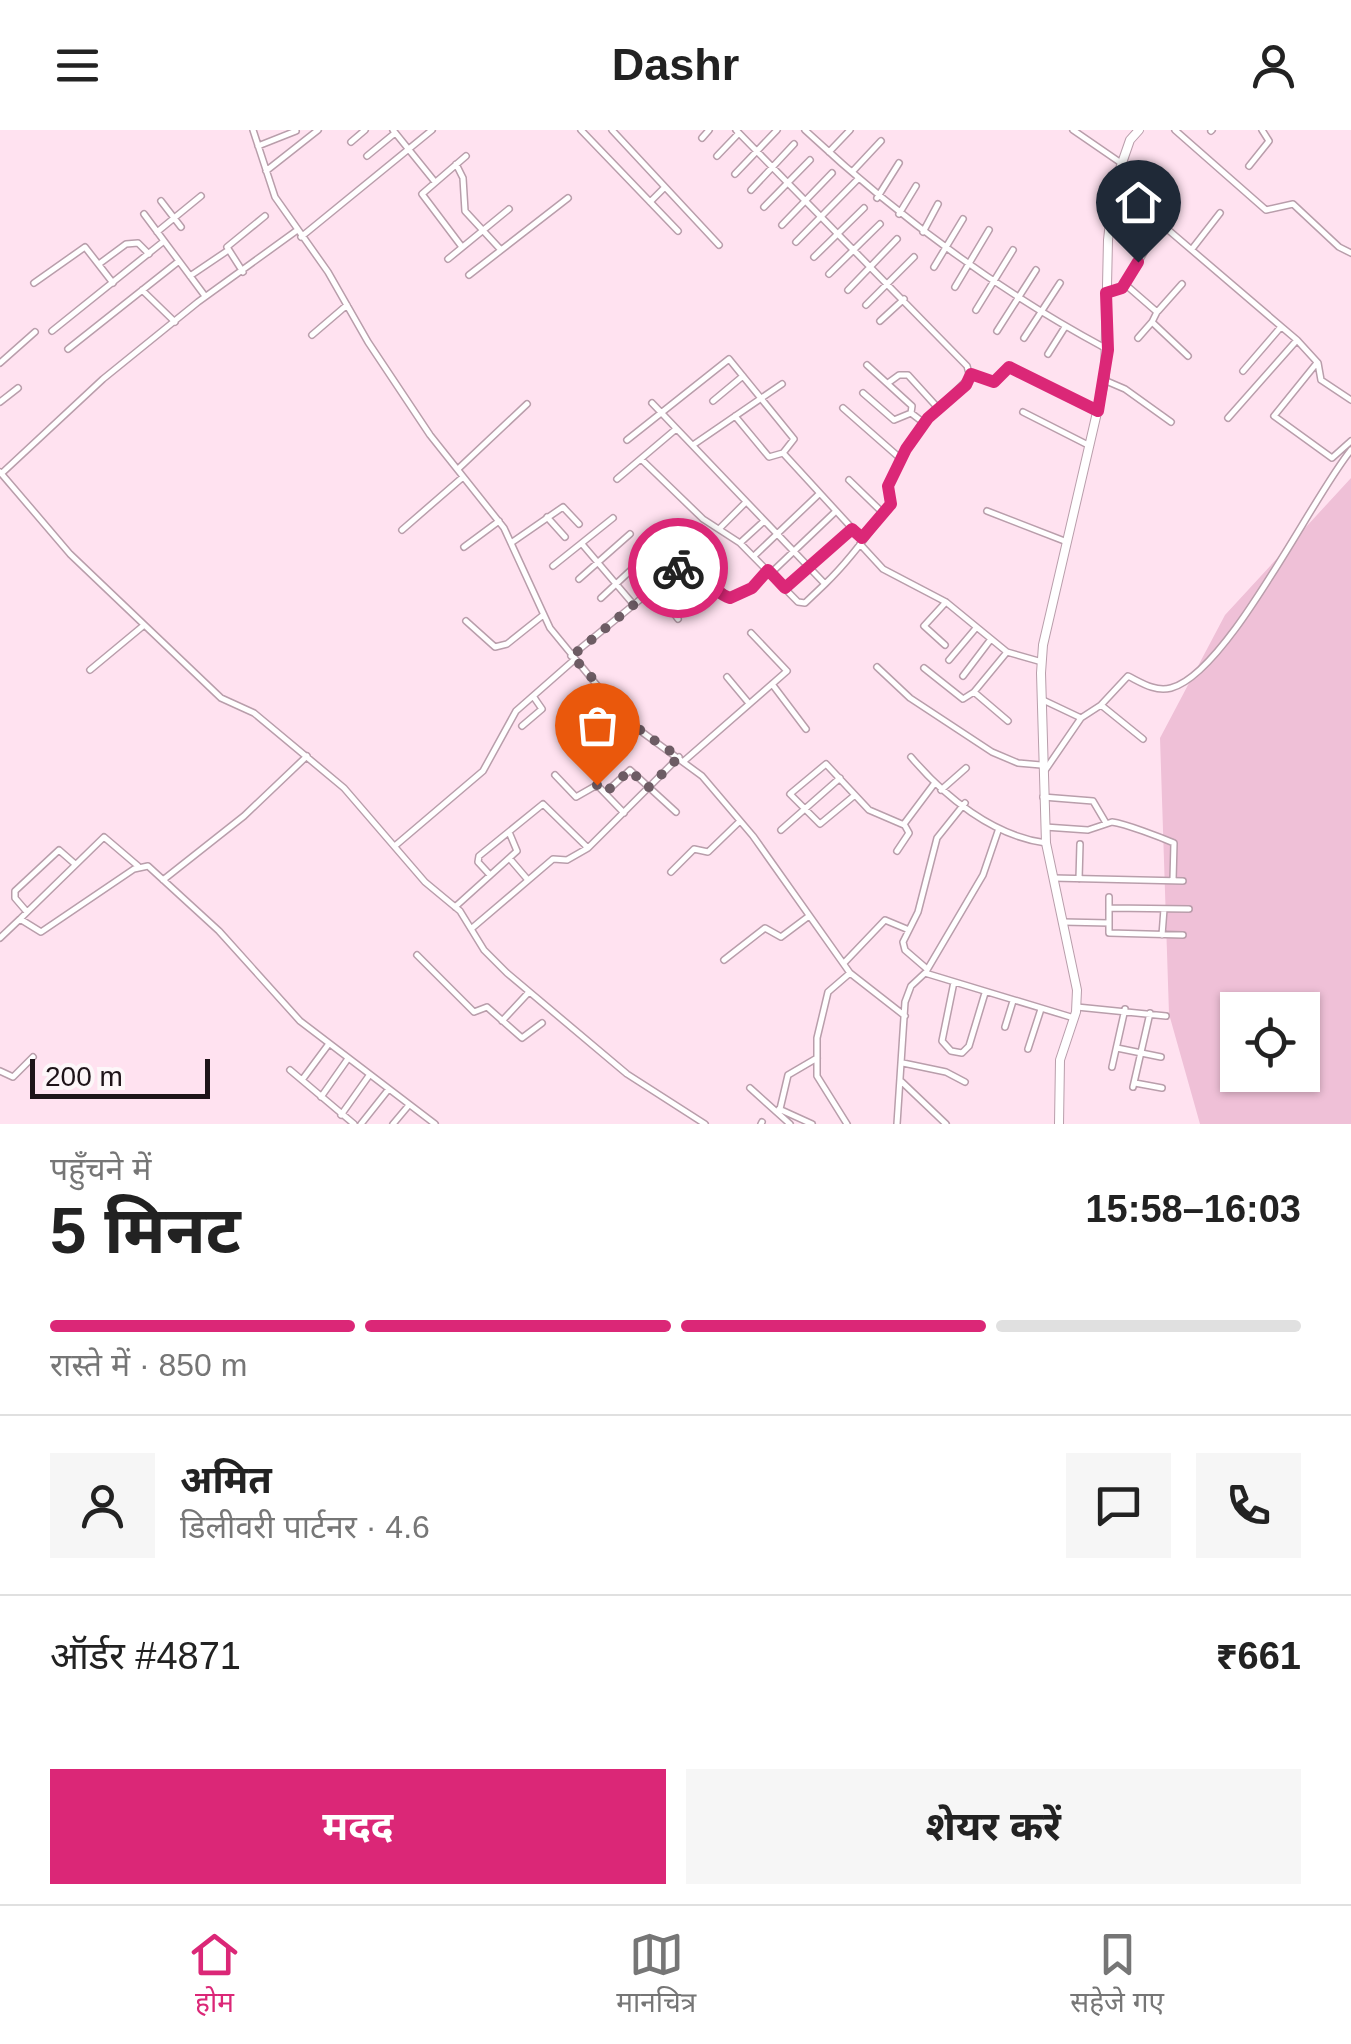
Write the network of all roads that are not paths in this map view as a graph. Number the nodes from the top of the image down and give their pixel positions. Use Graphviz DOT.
graph roads {
  1 [pos="252,130"];
  2 [pos="318,130"];
  3 [pos="365,130"];
  4 [pos="432,130"];
  5 [pos="581,130"];
  6 [pos="612,130"];
  7 [pos="709,130"];
  8 [pos="777,130"];
  9 [pos="850,130"];
  10 [pos="1074,130"];
  11 [pos="1139,130"];
  12 [pos="1175,130"];
  13 [pos="1262,130"];
  14 [pos="296,131"];
  15 [pos="394,131"];
  16 [pos="809,131"];
  17 [pos="740,132"];
  18 [pos="702,138"];
  19 [pos="881,141"];
  20 [pos="351,142"];
  21 [pos="794,144"];
  22 [pos="258,146"];
  23 [pos="409,150"];
  24 [pos="758,151"];
  25 [pos="829,152"];
  26 [pos="367,156"];
  27 [pos="466,156"];
  28 [pos="717,156"];
  29 [pos="810,160"];
  30 [pos="899,162"];
  31 [pos="456,164"];
  32 [pos="1121,165"];
  33 [pos="773,166"];
  34 [pos="1249,166"];
  35 [pos="266,172"];
  36 [pos="852,173"];
  37 [pos="735,174"];
  38 [pos="832,174"];
  39 [pos="858,178"];
  40 [pos="435,182"];
  41 [pos="790,182"];
  42 [pos="916,186"];
  43 [pos="665,187"];
  44 [pos="751,190"];
  45 [pos="201,196"];
  46 [pos="1164,196"];
  47 [pos="568,198"];
  48 [pos="807,198"];
  49 [pos="877,198"];
  50 [pos="161,201"];
  51 [pos="650,202"];
  52 [pos="938,204"];
  53 [pos="764,207"];
  54 [pos="864,208"];
  55 [pos="510,210"];
  56 [pos="144,214"];
  57 [pos="823,214"];
  58 [pos="899,214"];
  59 [pos="1220,214"];
  60 [pos="266,216"];
  61 [pos="174,218"];
  62 [pos="963,219"];
  63 [pos="880,224"];
  64 [pos="782,225"];
  65 [pos="182,226"];
  66 [pos="482,230"];
  67 [pos="989,230"];
  68 [pos="839,231"];
  69 [pos="158,232"];
  70 [pos="678,232"];
  71 [pos="923,232"];
  72 [pos="298,234"];
  73 [pos="897,239"];
  74 [pos="164,242"];
  75 [pos="796,242"];
  76 [pos="719,245"];
  77 [pos="945,246"];
  78 [pos="462,247"];
  79 [pos="856,248"];
  80 [pos="500,250"];
  81 [pos="1013,250"];
  82 [pos="1192,250"];
  83 [pos="227,251"];
  84 [pos="1351,253"];
  85 [pos="148,254"];
  86 [pos="814,257"];
  87 [pos="914,257"];
  88 [pos="448,260"];
  89 [pos="178,261"];
  90 [pos="969,262"];
  91 [pos="99,264"];
  92 [pos="872,265"];
  93 [pos="934,268"];
  94 [pos="1036,270"];
  95 [pos="243,272"];
  96 [pos="829,274"];
  97 [pos="469,275"];
  98 [pos="190,276"];
  99 [pos="994,279"];
  100 [pos="888,282"];
  101 [pos="34,283"];
  102 [pos="113,283"];
  103 [pos="1060,283"];
  104 [pos="1126,284"];
  105 [pos="1182,284"];
  106 [pos="955,288"];
  107 [pos="142,290"];
  108 [pos="848,290"];
  109 [pos="1106,293"];
  110 [pos="205,296"];
  111 [pos="1019,296"];
  112 [pos="904,299"];
  113 [pos="866,305"];
  114 [pos="347,306"];
  115 [pos="976,310"];
  116 [pos="1042,311"];
  117 [pos="1157,312"];
  118 [pos="176,322"];
  119 [pos="880,322"];
  120 [pos="1152,322"];
  121 [pos="1066,326"];
  122 [pos="1281,327"];
  123 [pos="997,331"];
  124 [pos="35,332"];
  125 [pos="52,332"];
  126 [pos="312,335"];
  127 [pos="1024,338"];
  128 [pos="1138,338"];
  129 [pos="1296,340"];
  130 [pos="68,349"];
  131 [pos="1108,350"];
  132 [pos="1048,354"];
  133 [pos="1188,356"];
  134 [pos="1318,362"];
  135 [pos="0,363"];
  136 [pos="867,366"];
  137 [pos="1242,371"];
  138 [pos="971,374"];
  139 [pos="743,376"];
  140 [pos="1104,380"];
  141 [pos="888,383"];
  142 [pos="782,384"];
  143 [pos="18,388"];
  144 [pos="863,393"];
  145 [pos="761,399"];
  146 [pos="1351,400"];
  147 [pos="713,401"];
  148 [pos="0,402"];
  149 [pos="652,403"];
  150 [pos="528,404"];
  151 [pos="843,408"];
  152 [pos="938,408"];
  153 [pos="1098,411"];
  154 [pos="660,412"];
  155 [pos="1023,412"];
  156 [pos="910,413"];
  157 [pos="734,416"];
  158 [pos="1228,418"];
  159 [pos="1171,422"];
  160 [pos="924,423"];
  161 [pos="676,429"];
  162 [pos="627,440"];
  163 [pos="1351,441"];
  164 [pos="692,446"];
  165 [pos="1090,446"];
  166 [pos="1351,450"];
  167 [pos="783,453"];
  168 [pos="641,459"];
  169 [pos="901,459"];
  170 [pos="458,470"];
  171 [pos="0,473"];
  172 [pos="463,477"];
  173 [pos="618,479"];
  174 [pos="850,480"];
  175 [pos="819,494"];
  176 [pos="746,502"];
  177 [pos="987,511"];
  178 [pos="835,512"];
  179 [pos="884,513"];
  180 [pos="547,517"];
  181 [pos="612,518"];
  182 [pos="499,520"];
  183 [pos="764,521"];
  184 [pos="580,524"];
  185 [pos="719,529"];
  186 [pos="852,529"];
  187 [pos="402,530"];
  188 [pos="630,534"];
  189 [pos="776,534"];
  190 [pos="565,537"];
  191 [pos="861,541"];
  192 [pos="510,543"];
  193 [pos="740,543"];
  194 [pos="1070,543"];
  195 [pos="582,544"];
  196 [pos="464,547"];
  197 [pos="792,551"];
  198 [pos="646,556"];
  199 [pos="754,556"];
  200 [pos="598,562"];
  201 [pos="552,566"];
  202 [pos="808,568"];
  203 [pos="770,571"];
  204 [pos="579,578"];
  205 [pos="615,584"];
  206 [pos="825,584"];
  207 [pos="656,588"];
  208 [pos="785,588"];
  209 [pos="601,598"];
  210 [pos="946,602"];
  211 [pos="634,606"];
  212 [pos="542,616"];
  213 [pos="678,619"];
  214 [pos="466,621"];
  215 [pos="143,626"];
  216 [pos="977,627"];
  217 [pos="752,632"];
  218 [pos="990,640"];
  219 [pos="945,645"];
  220 [pos="1006,652"];
  221 [pos="573,658"];
  222 [pos="949,660"];
  223 [pos="1042,662"];
  224 [pos="877,668"];
  225 [pos="924,668"];
  226 [pos="90,670"];
  227 [pos="963,676"];
  228 [pos="727,677"];
  229 [pos="772,684"];
  230 [pos="974,692"];
  231 [pos="533,696"];
  232 [pos="604,696"];
  233 [pos="1042,699"];
  234 [pos="748,702"];
  235 [pos="1101,706"];
  236 [pos="1081,718"];
  237 [pos="1008,721"];
  238 [pos="522,726"];
  239 [pos="575,726"];
  240 [pos="806,729"];
  241 [pos="1143,738"];
  242 [pos="307,756"];
  243 [pos="911,757"];
  244 [pos="681,759"];
  245 [pos="1041,765"];
  246 [pos="966,768"];
  247 [pos="555,774"];
  248 [pos="1041,775"];
  249 [pos="840,778"];
  250 [pos="934,784"];
  251 [pos="648,788"];
  252 [pos="942,790"];
  253 [pos="605,793"];
  254 [pos="855,795"];
  255 [pos="1043,797"];
  256 [pos="965,803"];
  257 [pos="803,811"];
  258 [pos="676,812"];
  259 [pos="624,813"];
  260 [pos="740,821"];
  261 [pos="1106,823"];
  262 [pos="904,826"];
  263 [pos="1044,827"];
  264 [pos="508,830"];
  265 [pos="782,830"];
  266 [pos="998,831"];
  267 [pos="1046,843"];
  268 [pos="1080,844"];
  269 [pos="396,845"];
  270 [pos="588,848"];
  271 [pos="897,851"];
  272 [pos="510,858"];
  273 [pos="75,864"];
  274 [pos="138,866"];
  275 [pos="671,872"];
  276 [pos="490,875"];
  277 [pos="1053,878"];
  278 [pos="1080,879"];
  279 [pos="163,880"];
  280 [pos="528,880"];
  281 [pos="1174,880"];
  282 [pos="1182,880"];
  283 [pos="1108,896"];
  284 [pos="455,906"];
  285 [pos="1108,908"];
  286 [pos="1164,909"];
  287 [pos="1189,909"];
  288 [pos="27,912"];
  289 [pos="809,916"];
  290 [pos="20,919"];
  291 [pos="1063,922"];
  292 [pos="1108,922"];
  293 [pos="470,929"];
  294 [pos="909,930"];
  295 [pos="1162,935"];
  296 [pos="1183,935"];
  297 [pos="0,938"];
  298 [pos="416,956"];
  299 [pos="724,960"];
  300 [pos="844,963"];
  301 [pos="926,971"];
  302 [pos="850,973"];
  303 [pos="954,982"];
  304 [pos="530,992"];
  305 [pos="985,992"];
  306 [pos="1013,1001"];
  307 [pos="1077,1007"];
  308 [pos="1125,1008"];
  309 [pos="1042,1009"];
  310 [pos="1150,1013"];
  311 [pos="905,1016"];
  312 [pos="1166,1016"];
  313 [pos="1074,1018"];
  314 [pos="502,1020"];
  315 [pos="542,1023"];
  316 [pos="1004,1027"];
  317 [pos="328,1045"];
  318 [pos="1028,1048"];
  319 [pos="1116,1048"];
  320 [pos="1140,1054"];
  321 [pos="33,1057"];
  322 [pos="1161,1057"];
  323 [pos="817,1058"];
  324 [pos="348,1060"];
  325 [pos="904,1064"];
  326 [pos="1112,1067"];
  327 [pos="290,1070"];
  328 [pos="0,1071"];
  329 [pos="368,1076"];
  330 [pos="302,1080"];
  331 [pos="902,1082"];
  332 [pos="965,1082"];
  333 [pos="750,1088"];
  334 [pos="1162,1088"];
  335 [pos="388,1090"];
  336 [pos="321,1097"];
  337 [pos="408,1105"];
  338 [pos="777,1109"];
  339 [pos="341,1114"];
  340 [pos="425,1121"];
  341 [pos="354,1124"];
  342 [pos="361,1124"];
  343 [pos="393,1124"];
  344 [pos="436,1124"];
  345 [pos="705,1124"];
  346 [pos="790,1124"];
  347 [pos="812,1124"];
  348 [pos="847,1124"];
  349 [pos="898,1124"];
  350 [pos="946,1124"];
  351 [pos="1060,1124"];
  1 -- 22 [label="street"];
  2 -- 35 [label="street"];
  3 -- 20 [label="street"];
  4 -- 23 [label="street"];
  5 -- 51 [label="street"];
  6 -- 43 [label="street"];
  7 -- 18 [label="street"];
  8 -- 24 [label="street"];
  9 -- 25 [label="street"];
  10 -- 32 [label="street"];
  11 -- 32 [label="street"];
  12 -- 84 [label="street"];
  13 -- 34 [label="street"];
  14 -- 22 [label="street"];
  15 -- 23 [label="street"];
  15 -- 26 [label="street"];
  16 -- 25 [label="street"];
  17 -- 24 [label="street"];
  17 -- 28 [label="street"];
  19 -- 36 [label="street"];
  21 -- 33 [label="street"];
  22 -- 35 [label="street"];
  23 -- 40 [label="street"];
  23 -- 72 [label="street"];
  24 -- 33 [label="street"];
  24 -- 37 [label="street"];
  25 -- 36 [label="street"];
  27 -- 31 [label="street"];
  29 -- 41 [label="street"];
  30 -- 49 [label="street"];
  31 -- 40 [label="street"];
  31 -- 66 [label="street"];
  32 -- 46 [label="street"];
  32 -- 109 [label="street"];
  33 -- 41 [label="street"];
  33 -- 44 [label="street"];
  35 -- 72 [label="street"];
  36 -- 39 [label="street"];
  38 -- 48 [label="street"];
  39 -- 49 [label="street"];
  39 -- 57 [label="street"];
  40 -- 78 [label="street"];
  41 -- 48 [label="street"];
  41 -- 53 [label="street"];
  42 -- 58 [label="street"];
  43 -- 51 [label="street"];
  43 -- 76 [label="street"];
  45 -- 61 [label="street"];
  47 -- 80 [label="street"];
  48 -- 57 [label="street"];
  48 -- 64 [label="street"];
  49 -- 58 [label="street"];
  50 -- 61 [label="street"];
  51 -- 70 [label="street"];
  52 -- 71 [label="street"];
  54 -- 68 [label="street"];
  55 -- 66 [label="street"];
  56 -- 69 [label="street"];
  57 -- 68 [label="street"];
  57 -- 75 [label="street"];
  58 -- 71 [label="street"];
  59 -- 82 [label="street"];
  60 -- 83 [label="street"];
  61 -- 65 [label="street"];
  61 -- 69 [label="street"];
  62 -- 77 [label="street"];
  63 -- 79 [label="street"];
  66 -- 78 [label="street"];
  66 -- 80 [label="street"];
  67 -- 90 [label="street"];
  68 -- 79 [label="street"];
  68 -- 86 [label="street"];
  69 -- 74 [label="street"];
  71 -- 77 [label="street"];
  72 -- 95 [label="street"];
  72 -- 114 [label="street"];
  73 -- 92 [label="street"];
  74 -- 85 [label="street"];
  74 -- 89 [label="street"];
  77 -- 90 [label="street"];
  77 -- 93 [label="street"];
  78 -- 88 [label="street"];
  79 -- 92 [label="street"];
  79 -- 96 [label="street"];
  80 -- 97 [label="street"];
  81 -- 99 [label="street"];
  82 -- 104 [label="street"];
  82 -- 122 [label="street"];
  83 -- 95 [label="street"];
  83 -- 98 [label="street"];
  85 -- 91 [label="street"];
  85 -- 102 [label="street"];
  87 -- 100 [label="street"];
  89 -- 98 [label="street"];
  89 -- 107 [label="street"];
  90 -- 99 [label="street"];
  90 -- 106 [label="street"];
  91 -- 101 [label="street"];
  91 -- 102 [label="street"];
  92 -- 100 [label="street"];
  92 -- 108 [label="street"];
  94 -- 111 [label="street"];
  95 -- 110 [label="street"];
  98 -- 110 [label="street"];
  99 -- 111 [label="street"];
  99 -- 115 [label="street"];
  100 -- 112 [label="street"];
  100 -- 113 [label="street"];
  102 -- 125 [label="street"];
  103 -- 116 [label="street"];
  104 -- 109 [label="street"];
  104 -- 117 [label="street"];
  105 -- 117 [label="street"];
  107 -- 118 [label="street"];
  107 -- 130 [label="street"];
  109 -- 131 [label="street"];
  110 -- 118 [label="street"];
  111 -- 116 [label="street"];
  111 -- 123 [label="street"];
  112 -- 119 [label="street"];
  112 -- 138 [label="street"];
  114 -- 126 [label="street"];
  114 -- 170 [label="street"];
  116 -- 121 [label="street"];
  116 -- 127 [label="street"];
  117 -- 120 [label="street"];
  118 -- 171 [label="street"];
  120 -- 128 [label="street"];
  120 -- 133 [label="street"];
  121 -- 131 [label="street"];
  121 -- 132 [label="street"];
  122 -- 129 [label="street"];
  122 -- 137 [label="street"];
  124 -- 135 [label="street"];
  129 -- 134 [label="street"];
  129 -- 158 [label="street"];
  131 -- 140 [label="street"];
  134 -- 146 [label="street"];
  134 -- 163 [label="street"];
  136 -- 141 [label="street"];
  138 -- 152 [label="street"];
  138 -- 153 [label="street"];
  139 -- 145 [label="street"];
  139 -- 147 [label="street"];
  139 -- 154 [label="street"];
  140 -- 153 [label="street"];
  140 -- 159 [label="street"];
  141 -- 152 [label="street"];
  141 -- 156 [label="street"];
  142 -- 145 [label="street"];
  143 -- 148 [label="street"];
  144 -- 156 [label="street"];
  145 -- 157 [label="street"];
  145 -- 167 [label="street"];
  149 -- 154 [label="street"];
  150 -- 170 [label="street"];
  151 -- 169 [label="street"];
  152 -- 160 [label="street"];
  153 -- 165 [label="street"];
  154 -- 161 [label="street"];
  154 -- 162 [label="street"];
  155 -- 165 [label="street"];
  156 -- 160 [label="street"];
  157 -- 164 [label="street"];
  157 -- 167 [label="street"];
  160 -- 169 [label="street"];
  161 -- 164 [label="street"];
  161 -- 168 [label="street"];
  164 -- 176 [label="street"];
  165 -- 194 [label="street"];
  166 -- 235 [label="street"];
  167 -- 175 [label="street"];
  168 -- 173 [label="street"];
  168 -- 185 [label="street"];
  169 -- 179 [label="street"];
  170 -- 172 [label="street"];
  171 -- 215 [label="street"];
  172 -- 182 [label="street"];
  172 -- 187 [label="street"];
  174 -- 179 [label="street"];
  175 -- 178 [label="street"];
  175 -- 189 [label="street"];
  176 -- 183 [label="street"];
  176 -- 185 [label="street"];
  177 -- 194 [label="street"];
  178 -- 186 [label="street"];
  178 -- 197 [label="street"];
  179 -- 191 [label="street"];
  180 -- 184 [label="street"];
  180 -- 190 [label="street"];
  180 -- 192 [label="street"];
  181 -- 195 [label="street"];
  182 -- 192 [label="street"];
  182 -- 196 [label="street"];
  183 -- 189 [label="street"];
  183 -- 193 [label="street"];
  185 -- 193 [label="street"];
  186 -- 191 [label="street"];
  186 -- 202 [label="street"];
  188 -- 200 [label="street"];
  189 -- 197 [label="street"];
  189 -- 199 [label="street"];
  191 -- 206 [label="street"];
  191 -- 210 [label="street"];
  192 -- 212 [label="street"];
  193 -- 199 [label="street"];
  194 -- 223 [label="street"];
  195 -- 200 [label="street"];
  195 -- 201 [label="street"];
  197 -- 202 [label="street"];
  197 -- 203 [label="street"];
  198 -- 205 [label="street"];
  199 -- 203 [label="street"];
  200 -- 204 [label="street"];
  200 -- 205 [label="street"];
  202 -- 206 [label="street"];
  202 -- 208 [label="street"];
  203 -- 207 [label="street"];
  203 -- 208 [label="street"];
  205 -- 209 [label="street"];
  205 -- 211 [label="street"];
  206 -- 208 [label="street"];
  207 -- 211 [label="street"];
  207 -- 213 [label="street"];
  210 -- 216 [label="street"];
  210 -- 219 [label="street"];
  211 -- 221 [label="street"];
  212 -- 214 [label="street"];
  212 -- 221 [label="street"];
  215 -- 226 [label="street"];
  215 -- 242 [label="street"];
  216 -- 218 [label="street"];
  216 -- 222 [label="street"];
  217 -- 229 [label="street"];
  218 -- 220 [label="street"];
  218 -- 227 [label="street"];
  220 -- 223 [label="street"];
  220 -- 230 [label="street"];
  221 -- 231 [label="street"];
  221 -- 232 [label="street"];
  223 -- 233 [label="street"];
  224 -- 245 [label="street"];
  225 -- 230 [label="street"];
  228 -- 234 [label="street"];
  229 -- 234 [label="street"];
  229 -- 240 [label="street"];
  230 -- 237 [label="street"];
  231 -- 238 [label="street"];
  231 -- 269 [label="street"];
  232 -- 239 [label="street"];
  232 -- 244 [label="street"];
  233 -- 236 [label="street"];
  233 -- 245 [label="street"];
  234 -- 244 [label="street"];
  235 -- 236 [label="street"];
  235 -- 241 [label="street"];
  236 -- 248 [label="street"];
  242 -- 269 [label="street"];
  242 -- 279 [label="street"];
  243 -- 250 [label="street"];
  244 -- 251 [label="street"];
  244 -- 260 [label="street"];
  245 -- 248 [label="street"];
  246 -- 252 [label="street"];
  247 -- 253 [label="street"];
  248 -- 255 [label="street"];
  249 -- 254 [label="street"];
  249 -- 257 [label="street"];
  249 -- 257 [label="street"];
  250 -- 252 [label="street"];
  250 -- 262 [label="street"];
  251 -- 253 [label="street"];
  251 -- 258 [label="street"];
  251 -- 259 [label="street"];
  252 -- 256 [label="street"];
  253 -- 259 [label="street"];
  254 -- 257 [label="street"];
  254 -- 262 [label="street"];
  255 -- 261 [label="street"];
  255 -- 263 [label="street"];
  256 -- 266 [label="street"];
  256 -- 294 [label="street"];
  257 -- 265 [label="street"];
  259 -- 270 [label="street"];
  260 -- 275 [label="street"];
  260 -- 289 [label="street"];
  261 -- 263 [label="street"];
  261 -- 281 [label="street"];
  262 -- 271 [label="street"];
  263 -- 267 [label="street"];
  264 -- 270 [label="street"];
  264 -- 272 [label="street"];
  264 -- 276 [label="street"];
  266 -- 267 [label="street"];
  266 -- 301 [label="street"];
  267 -- 277 [label="street"];
  268 -- 278 [label="street"];
  269 -- 284 [label="street"];
  270 -- 280 [label="street"];
  272 -- 276 [label="street"];
  272 -- 280 [label="street"];
  273 -- 274 [label="street"];
  273 -- 288 [label="street"];
  273 -- 288 [label="street"];
  274 -- 279 [label="street"];
  274 -- 290 [label="street"];
  276 -- 284 [label="street"];
  277 -- 278 [label="street"];
  277 -- 291 [label="street"];
  278 -- 281 [label="street"];
  279 -- 317 [label="street"];
  280 -- 293 [label="street"];
  281 -- 282 [label="street"];
  283 -- 285 [label="street"];
  284 -- 293 [label="street"];
  285 -- 286 [label="street"];
  285 -- 292 [label="street"];
  286 -- 287 [label="street"];
  286 -- 295 [label="street"];
  288 -- 290 [label="street"];
  289 -- 299 [label="street"];
  289 -- 300 [label="street"];
  290 -- 297 [label="street"];
  291 -- 292 [label="street"];
  291 -- 307 [label="street"];
  292 -- 295 [label="street"];
  293 -- 304 [label="street"];
  294 -- 300 [label="street"];
  294 -- 301 [label="street"];
  295 -- 296 [label="street"];
  298 -- 314 [label="street"];
  300 -- 302 [label="street"];
  301 -- 303 [label="street"];
  301 -- 311 [label="street"];
  302 -- 311 [label="street"];
  302 -- 323 [label="street"];
  303 -- 305 [label="street"];
  303 -- 305 [label="street"];
  304 -- 314 [label="street"];
  304 -- 345 [label="street"];
  305 -- 306 [label="street"];
  306 -- 309 [label="street"];
  306 -- 316 [label="street"];
  307 -- 308 [label="street"];
  307 -- 313 [label="street"];
  308 -- 310 [label="street"];
  308 -- 319 [label="street"];
  309 -- 313 [label="street"];
  309 -- 318 [label="street"];
  310 -- 312 [label="street"];
  310 -- 320 [label="street"];
  311 -- 325 [label="street"];
  313 -- 351 [label="street"];
  314 -- 315 [label="street"];
  317 -- 324 [label="street"];
  317 -- 330 [label="street"];
  319 -- 320 [label="street"];
  319 -- 326 [label="street"];
  320 -- 322 [label="street"];
  320 -- 334 [label="street"];
  321 -- 328 [label="street"];
  323 -- 338 [label="street"];
  323 -- 348 [label="street"];
  324 -- 329 [label="street"];
  324 -- 336 [label="street"];
  325 -- 331 [label="street"];
  325 -- 332 [label="street"];
  327 -- 330 [label="street"];
  329 -- 335 [label="street"];
  329 -- 339 [label="street"];
  330 -- 336 [label="street"];
  331 -- 349 [label="street"];
  331 -- 350 [label="street"];
  333 -- 338 [label="street"];
  335 -- 337 [label="street"];
  335 -- 342 [label="street"];
  336 -- 339 [label="street"];
  337 -- 340 [label="street"];
  337 -- 343 [label="street"];
  338 -- 346 [label="street"];
  338 -- 347 [label="street"];
  339 -- 341 [label="street"];
  340 -- 344 [label="street"];
}
